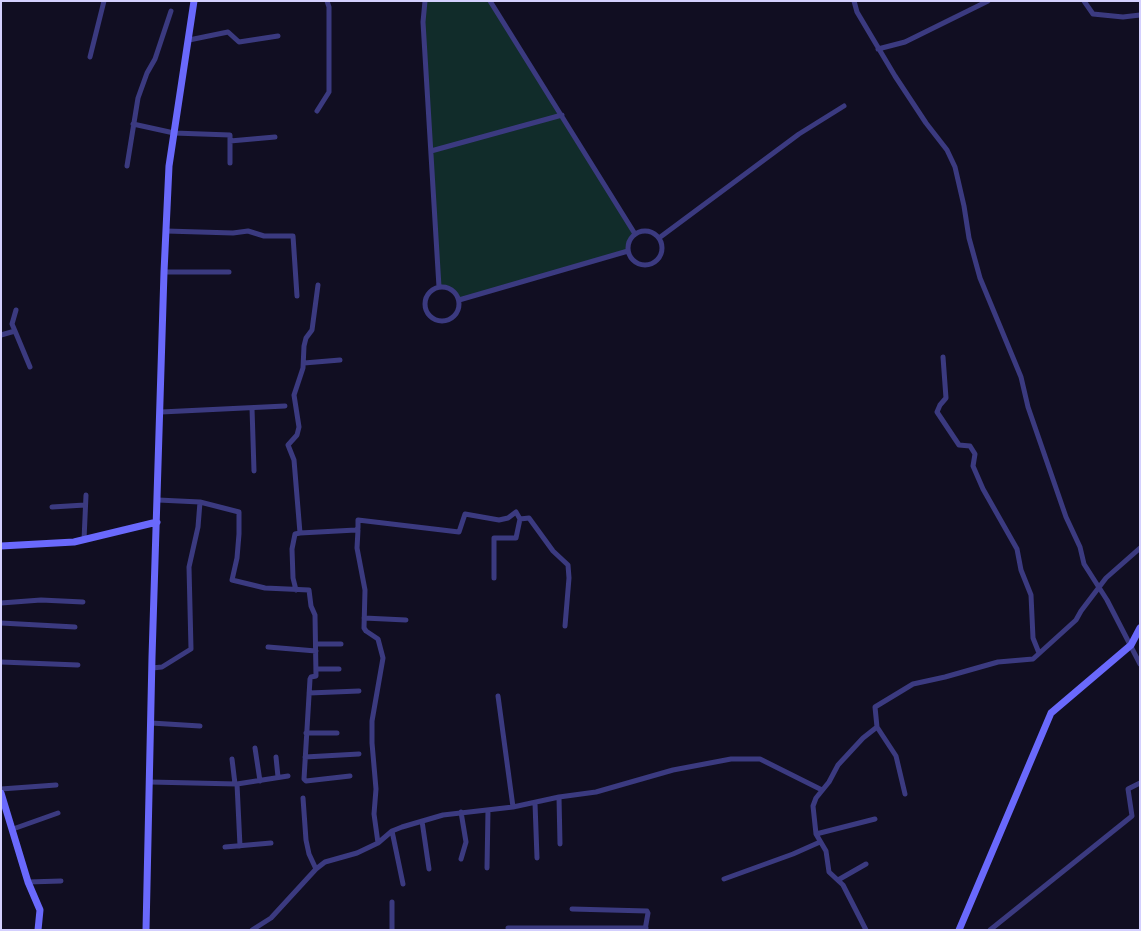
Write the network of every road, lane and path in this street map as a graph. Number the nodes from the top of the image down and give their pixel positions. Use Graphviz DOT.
graph roads {
  1 [pos="104,1"];
  2 [pos="194,1"];
  3 [pos="327,1"];
  4 [pos="425,1"];
  5 [pos="490,1"];
  6 [pos="854,1"];
  7 [pos="988,1"];
  8 [pos="1084,1"];
  9 [pos="172,11"];
  10 [pos="1140,15"];
  11 [pos="278,36"];
  12 [pos="189,40"];
  13 [pos="878,49"];
  14 [pos="90,57"];
  15 [pos="844,106"];
  16 [pos="317,111"];
  17 [pos="562,115"];
  18 [pos="133,124"];
  19 [pos="174,133"];
  20 [pos="275,137"];
  21 [pos="230,141"];
  22 [pos="431,150"];
  23 [pos="230,163"];
  24 [pos="127,166"];
  25 [pos="166,231"];
  26 [pos="636,234"];
  27 [pos="659,238"];
  28 [pos="628,251"];
  29 [pos="164,272"];
  30 [pos="229,272"];
  31 [pos="318,285"];
  32 [pos="438,287"];
  33 [pos="297,296"];
  34 [pos="460,300"];
  35 [pos="16,310"];
  36 [pos="15,331"];
  37 [pos="1,335"];
  38 [pos="943,357"];
  39 [pos="340,360"];
  40 [pos="304,363"];
  41 [pos="30,367"];
  42 [pos="285,406"];
  43 [pos="252,408"];
  44 [pos="161,412"];
  45 [pos="254,471"];
  46 [pos="86,495"];
  47 [pos="158,500"];
  48 [pos="200,502"];
  49 [pos="85,505"];
  50 [pos="52,506"];
  51 [pos="520,519"];
  52 [pos="157,522"];
  53 [pos="358,530"];
  54 [pos="300,532"];
  55 [pos="84,540"];
  56 [pos="1,546"];
  57 [pos="1140,548"];
  58 [pos="494,578"];
  59 [pos="1098,587"];
  60 [pos="296,590"];
  61 [pos="83,602"];
  62 [pos="1,603"];
  63 [pos="364,618"];
  64 [pos="406,620"];
  65 [pos="1,623"];
  66 [pos="565,626"];
  67 [pos="75,627"];
  68 [pos="1140,628"];
  69 [pos="317,644"];
  70 [pos="341,644"];
  71 [pos="1131,645"];
  72 [pos="268,647"];
  73 [pos="316,651"];
  74 [pos="1039,653"];
  75 [pos="1,662"];
  76 [pos="1140,664"];
  77 [pos="78,665"];
  78 [pos="152,668"];
  79 [pos="316,669"];
  80 [pos="339,669"];
  81 [pos="360,691"];
  82 [pos="309,693"];
  83 [pos="498,696"];
  84 [pos="151,723"];
  85 [pos="200,726"];
  86 [pos="877,727"];
  87 [pos="306,733"];
  88 [pos="337,733"];
  89 [pos="255,748"];
  90 [pos="359,754"];
  91 [pos="305,756"];
  92 [pos="276,757"];
  93 [pos="232,759"];
  94 [pos="288,776"];
  95 [pos="350,776"];
  96 [pos="278,778"];
  97 [pos="260,781"];
  98 [pos="150,782"];
  99 [pos="1140,783"];
  100 [pos="56,784"];
  101 [pos="236,784"];
  102 [pos="822,790"];
  103 [pos="1,793"];
  104 [pos="905,794"];
  105 [pos="559,797"];
  106 [pos="303,798"];
  107 [pos="535,803"];
  108 [pos="513,807"];
  109 [pos="488,810"];
  110 [pos="460,812"];
  111 [pos="58,813"];
  112 [pos="875,819"];
  113 [pos="422,821"];
  114 [pos="13,829"];
  115 [pos="392,831"];
  116 [pos="816,834"];
  117 [pos="820,842"];
  118 [pos="270,843"];
  119 [pos="378,843"];
  120 [pos="560,844"];
  121 [pos="240,846"];
  122 [pos="225,847"];
  123 [pos="538,858"];
  124 [pos="461,859"];
  125 [pos="866,864"];
  126 [pos="487,868"];
  127 [pos="316,869"];
  128 [pos="429,869"];
  129 [pos="724,878"];
  130 [pos="838,880"];
  131 [pos="28,882"];
  132 [pos="61,882"];
  133 [pos="403,884"];
  134 [pos="392,902"];
  135 [pos="572,909"];
  136 [pos="508,928"];
  137 [pos="645,929"];
  138 [pos="38,930"];
  139 [pos="146,930"];
  140 [pos="252,930"];
  141 [pos="392,930"];
  142 [pos="866,930"];
  143 [pos="959,930"];
  144 [pos="990,930"];
  1 -- 14 [label="street"];
  2 -- 12 [label="main road"];
  3 -- 16 [label="street"];
  4 -- 22 [label="street"];
  5 -- 17 [label="street"];
  6 -- 13 [label="street"];
  7 -- 13 [label="street"];
  8 -- 10 [label="street"];
  9 -- 18 [label="street"];
  11 -- 12 [label="street"];
  12 -- 19 [label="main road"];
  13 -- 59 [label="street"];
  15 -- 27 [label="street"];
  17 -- 22 [label="street"];
  17 -- 26 [label="street"];
  18 -- 19 [label="street"];
  18 -- 24 [label="street"];
  19 -- 21 [label="street"];
  19 -- 25 [label="main road"];
  20 -- 21 [label="street"];
  21 -- 23 [label="street"];
  22 -- 32 [label="street"];
  25 -- 29 [label="main road"];
  25 -- 33 [label="street"];
  26 -- 27 [label="street"];
  26 -- 28 [label="street"];
  27 -- 28 [label="street"];
  28 -- 34 [label="street"];
  29 -- 30 [label="street"];
  29 -- 44 [label="main road"];
  31 -- 40 [label="street"];
  32 -- 34 [label="street"];
  32 -- 34 [label="street"];
  35 -- 36 [label="street"];
  36 -- 37 [label="street"];
  36 -- 41 [label="street"];
  38 -- 74 [label="street"];
  39 -- 40 [label="street"];
  40 -- 54 [label="street"];
  42 -- 43 [label="street"];
  43 -- 44 [label="street"];
  43 -- 45 [label="street"];
  44 -- 47 [label="main road"];
  46 -- 49 [label="street"];
  47 -- 48 [label="street"];
  47 -- 52 [label="main road"];
  48 -- 60 [label="street"];
  48 -- 78 [label="street"];
  49 -- 50 [label="street"];
  49 -- 55 [label="street"];
  51 -- 53 [label="street"];
  51 -- 58 [label="street"];
  51 -- 66 [label="street"];
  52 -- 55 [label="main road"];
  52 -- 78 [label="main road"];
  53 -- 54 [label="street"];
  53 -- 63 [label="street"];
  54 -- 60 [label="street"];
  55 -- 56 [label="main road"];
  57 -- 59 [label="street"];
  59 -- 71 [label="street"];
  59 -- 74 [label="street"];
  60 -- 69 [label="street"];
  61 -- 62 [label="street"];
  63 -- 64 [label="street"];
  63 -- 119 [label="street"];
  65 -- 67 [label="street"];
  68 -- 71 [label="main road"];
  69 -- 70 [label="street"];
  69 -- 73 [label="street"];
  71 -- 76 [label="street"];
  71 -- 143 [label="main road"];
  72 -- 73 [label="street"];
  73 -- 79 [label="street"];
  74 -- 86 [label="street"];
  75 -- 77 [label="street"];
  78 -- 84 [label="main road"];
  79 -- 80 [label="street"];
  79 -- 82 [label="street"];
  81 -- 82 [label="street"];
  82 -- 87 [label="street"];
  83 -- 108 [label="street"];
  84 -- 85 [label="street"];
  84 -- 98 [label="main road"];
  86 -- 102 [label="street"];
  86 -- 104 [label="street"];
  87 -- 88 [label="street"];
  87 -- 91 [label="street"];
  89 -- 97 [label="street"];
  90 -- 91 [label="street"];
  91 -- 95 [label="street"];
  92 -- 96 [label="street"];
  93 -- 101 [label="street"];
  94 -- 96 [label="street"];
  96 -- 97 [label="street"];
  97 -- 101 [label="street"];
  98 -- 101 [label="street"];
  98 -- 139 [label="main road"];
  99 -- 144 [label="street"];
  100 -- 103 [label="street"];
  101 -- 121 [label="street"];
  102 -- 105 [label="street"];
  102 -- 116 [label="street"];
  103 -- 114 [label="main road"];
  105 -- 107 [label="street"];
  105 -- 120 [label="street"];
  106 -- 127 [label="street"];
  107 -- 108 [label="street"];
  107 -- 123 [label="street"];
  108 -- 109 [label="street"];
  109 -- 110 [label="street"];
  109 -- 126 [label="street"];
  110 -- 113 [label="street"];
  110 -- 124 [label="street"];
  111 -- 114 [label="street"];
  112 -- 116 [label="street"];
  113 -- 115 [label="street"];
  113 -- 128 [label="street"];
  114 -- 131 [label="main road"];
  115 -- 119 [label="street"];
  115 -- 133 [label="street"];
  116 -- 117 [label="street"];
  117 -- 129 [label="street"];
  117 -- 130 [label="street"];
  118 -- 121 [label="street"];
  119 -- 127 [label="street"];
  121 -- 122 [label="street"];
  125 -- 130 [label="street"];
  127 -- 140 [label="street"];
  130 -- 142 [label="street"];
  131 -- 132 [label="street"];
  131 -- 138 [label="main road"];
  134 -- 141 [label="street"];
  135 -- 137 [label="street"];
  136 -- 137 [label="street"];
}
